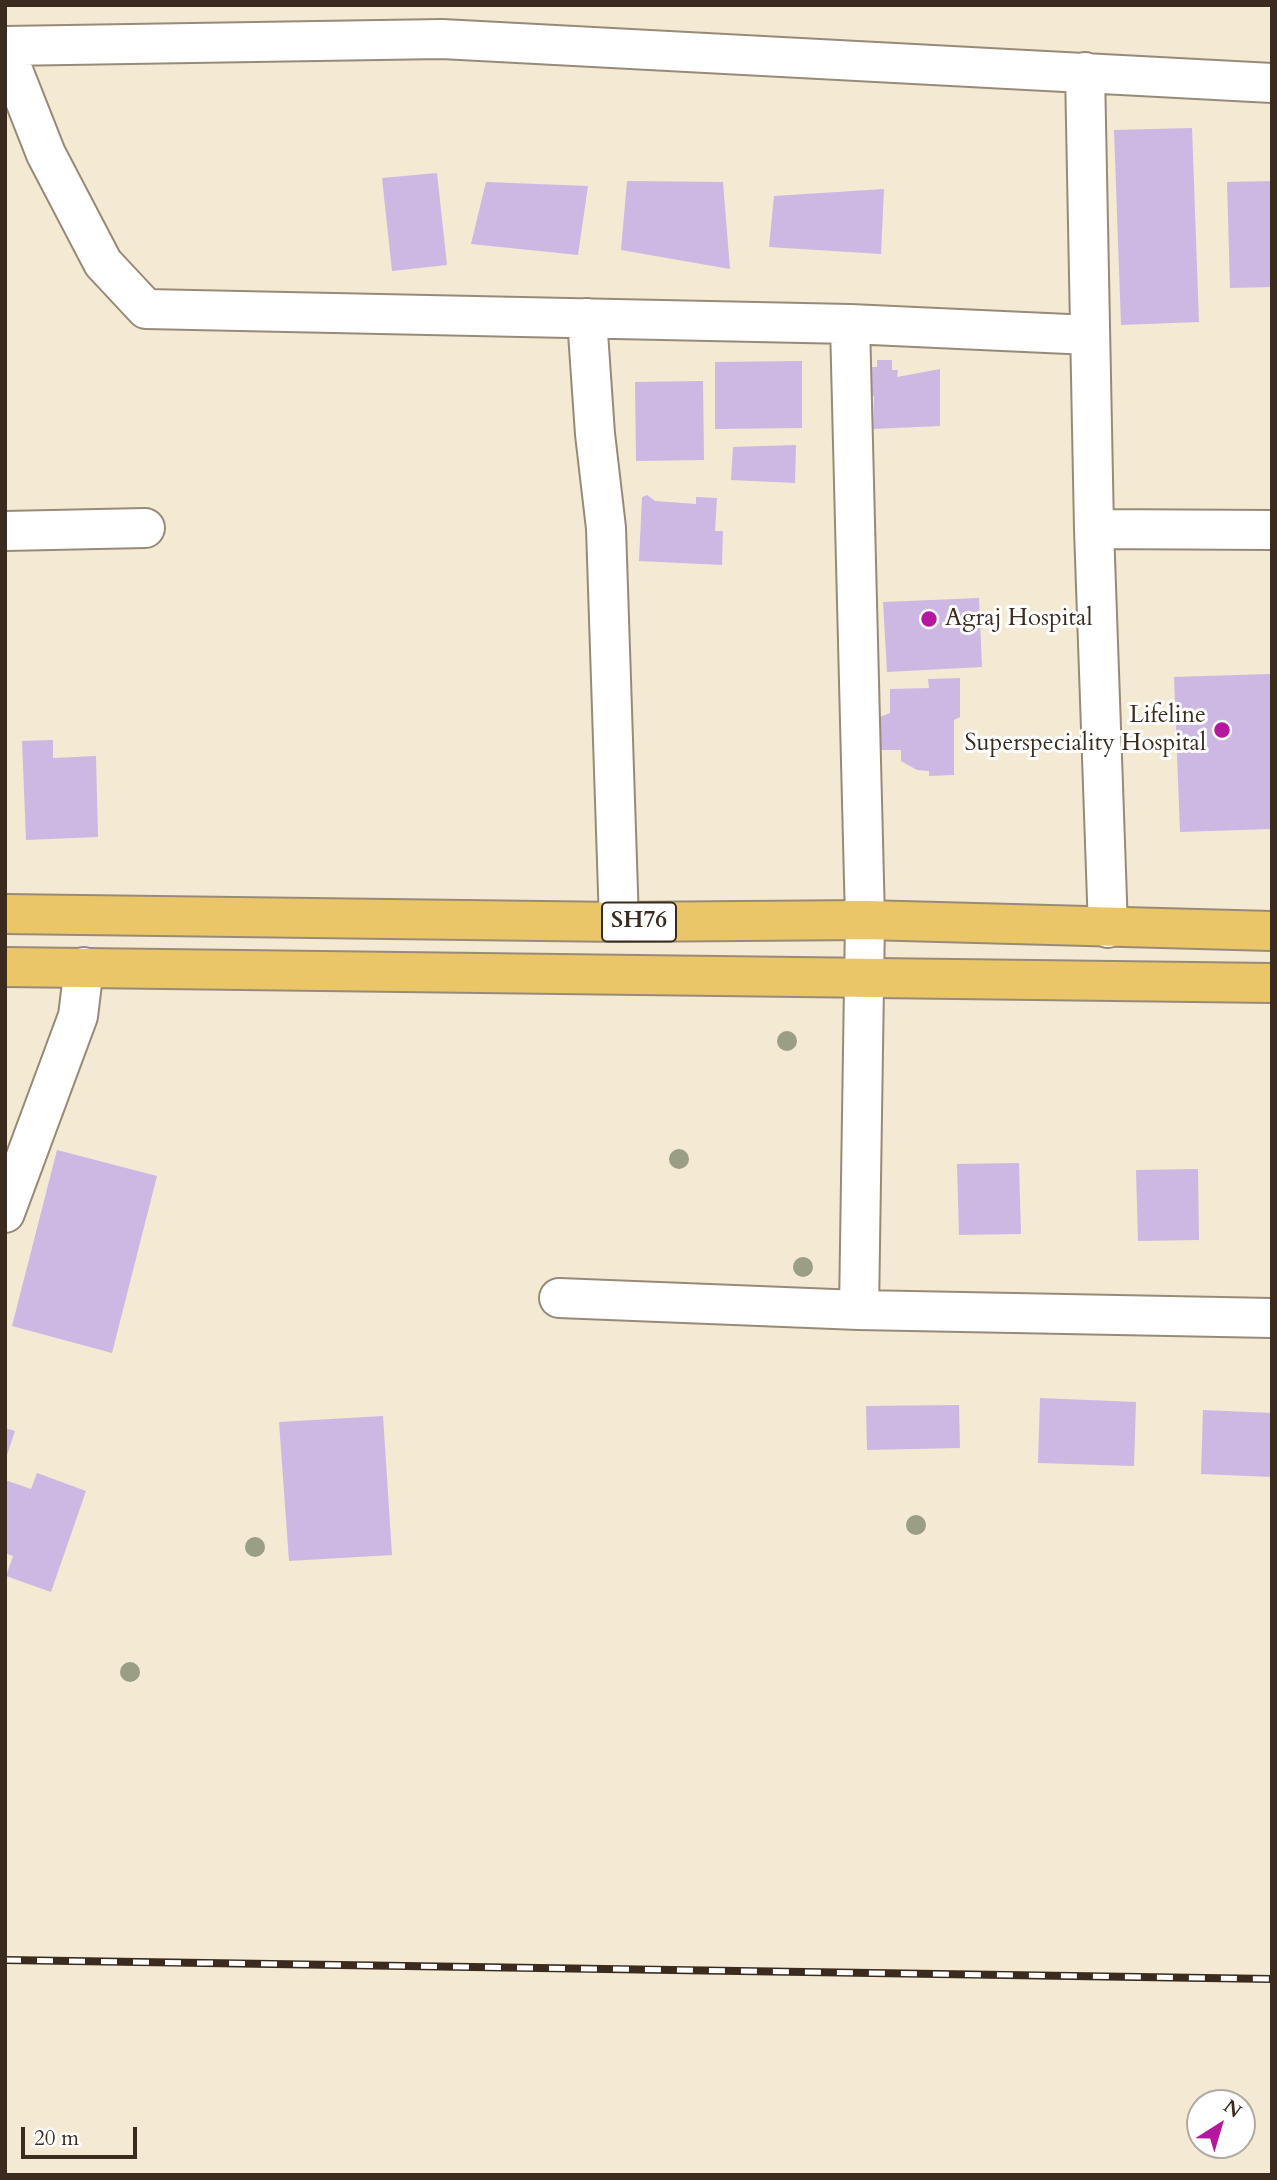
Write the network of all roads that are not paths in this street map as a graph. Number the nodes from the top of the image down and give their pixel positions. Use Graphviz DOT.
graph roads {
  1 [pos="5,48"];
  2 [pos="1085,72"];
  3 [pos="1272,83"];
  4 [pos="587,318"];
  5 [pos="850,324"];
  6 [pos="1090,335"];
  7 [pos="145,528"];
  8 [pos="1094,529"];
  9 [pos="1272,530"];
  10 [pos="5,531"];
  11 [pos="5,914"];
  12 [pos="865,920"];
  13 [pos="619,922"];
  14 [pos="1108,928"];
  15 [pos="1272,931"];
  16 [pos="5,967"];
  17 [pos="84,967"];
  18 [pos="864,977"];
  19 [pos="1272,983"];
  20 [pos="5,1213"];
  21 [pos="559,1298"];
  22 [pos="859,1310"];
  23 [pos="1272,1318"];
  1 -- 2 [label="street"];
  1 -- 4 [label="street"];
  2 -- 3 [label="street"];
  2 -- 6 [label="street"];
  4 -- 5 [label="street"];
  4 -- 13 [label="street"];
  5 -- 6 [label="street"];
  5 -- 12 [label="street"];
  6 -- 8 [label="street"];
  7 -- 10 [label="street"];
  8 -- 9 [label="street"];
  8 -- 14 [label="street"];
  11 -- 13 [label="main road, SH76"];
  12 -- 13 [label="main road, SH76"];
  12 -- 14 [label="main road, SH76"];
  12 -- 18 [label="street"];
  14 -- 15 [label="main road, SH76"];
  16 -- 17 [label="main road, SH76"];
  17 -- 18 [label="main road, SH76"];
  17 -- 20 [label="street"];
  18 -- 19 [label="main road, SH76"];
  18 -- 22 [label="street"];
  21 -- 22 [label="street"];
  22 -- 23 [label="street"];
}
